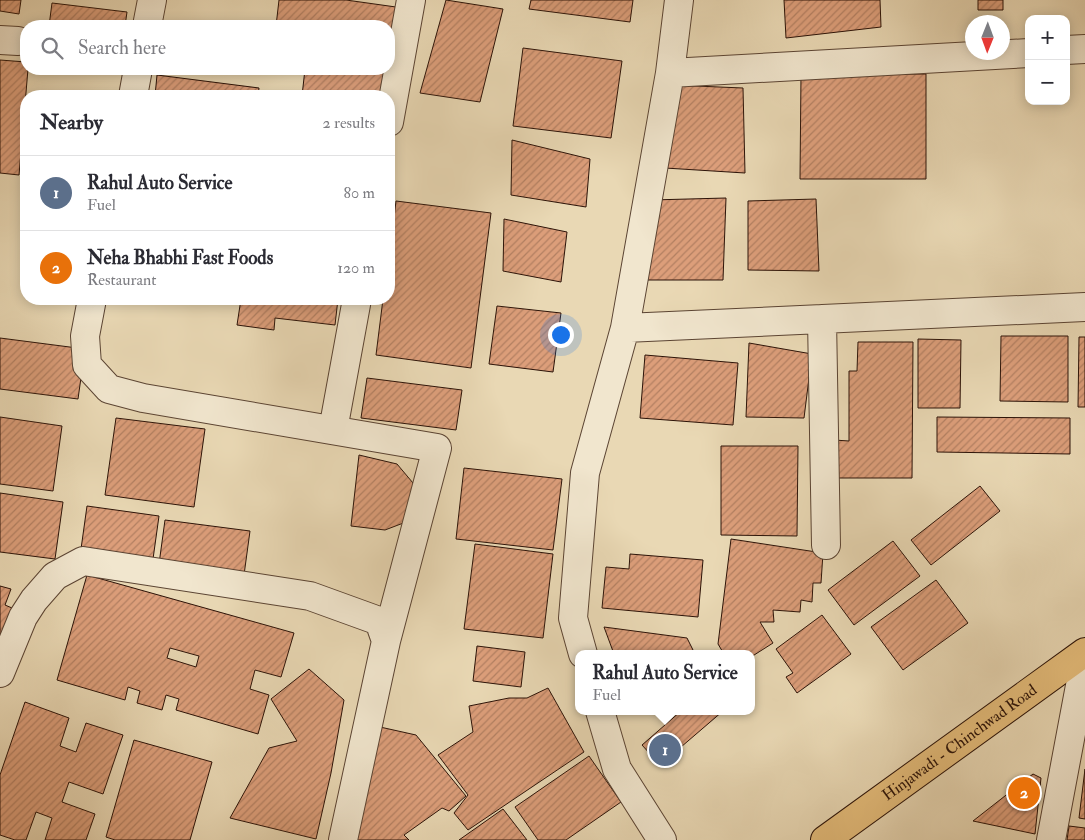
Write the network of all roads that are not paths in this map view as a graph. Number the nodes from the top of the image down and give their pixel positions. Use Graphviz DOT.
graph roads {
  1 [pos="152,0"];
  2 [pos="410,0"];
  3 [pos="679,0"];
  4 [pos="148,20"];
  5 [pos="1085,49"];
  6 [pos="1070,50"];
  7 [pos="1025,53"];
  8 [pos="670,73"];
  9 [pos="137,75"];
  10 [pos="134,90"];
  11 [pos="395,90"];
  12 [pos="91,305"];
  13 [pos="356,305"];
  14 [pos="1085,307"];
  15 [pos="822,319"];
  16 [pos="626,328"];
  17 [pos="334,430"];
  18 [pos="826,545"];
  19 [pos="386,641"];
  20 [pos="582,650"];
  21 [pos="1085,652"];
  22 [pos="1085,659"];
  23 [pos="0,673"];
  24 [pos="601,715"];
  25 [pos="826,838"];
  26 [pos="343,840"];
  27 [pos="662,840"];
  28 [pos="1051,840"];
  1 -- 4 [label="street"];
  2 -- 11 [label="street"];
  3 -- 8 [label="street"];
  5 -- 6 [label="street"];
  7 -- 8 [label="street"];
  8 -- 16 [label="street"];
  9 -- 10 [label="street"];
  12 -- 17 [label="street"];
  13 -- 17 [label="street"];
  14 -- 15 [label="street"];
  15 -- 16 [label="street"];
  15 -- 18 [label="street"];
  16 -- 20 [label="street"];
  17 -- 19 [label="street"];
  19 -- 23 [label="street"];
  19 -- 26 [label="street"];
  21 -- 25 [label="main road, Hinjawadi - Chinchwad Road"];
  22 -- 28 [label="street"];
  24 -- 27 [label="street"];
}
